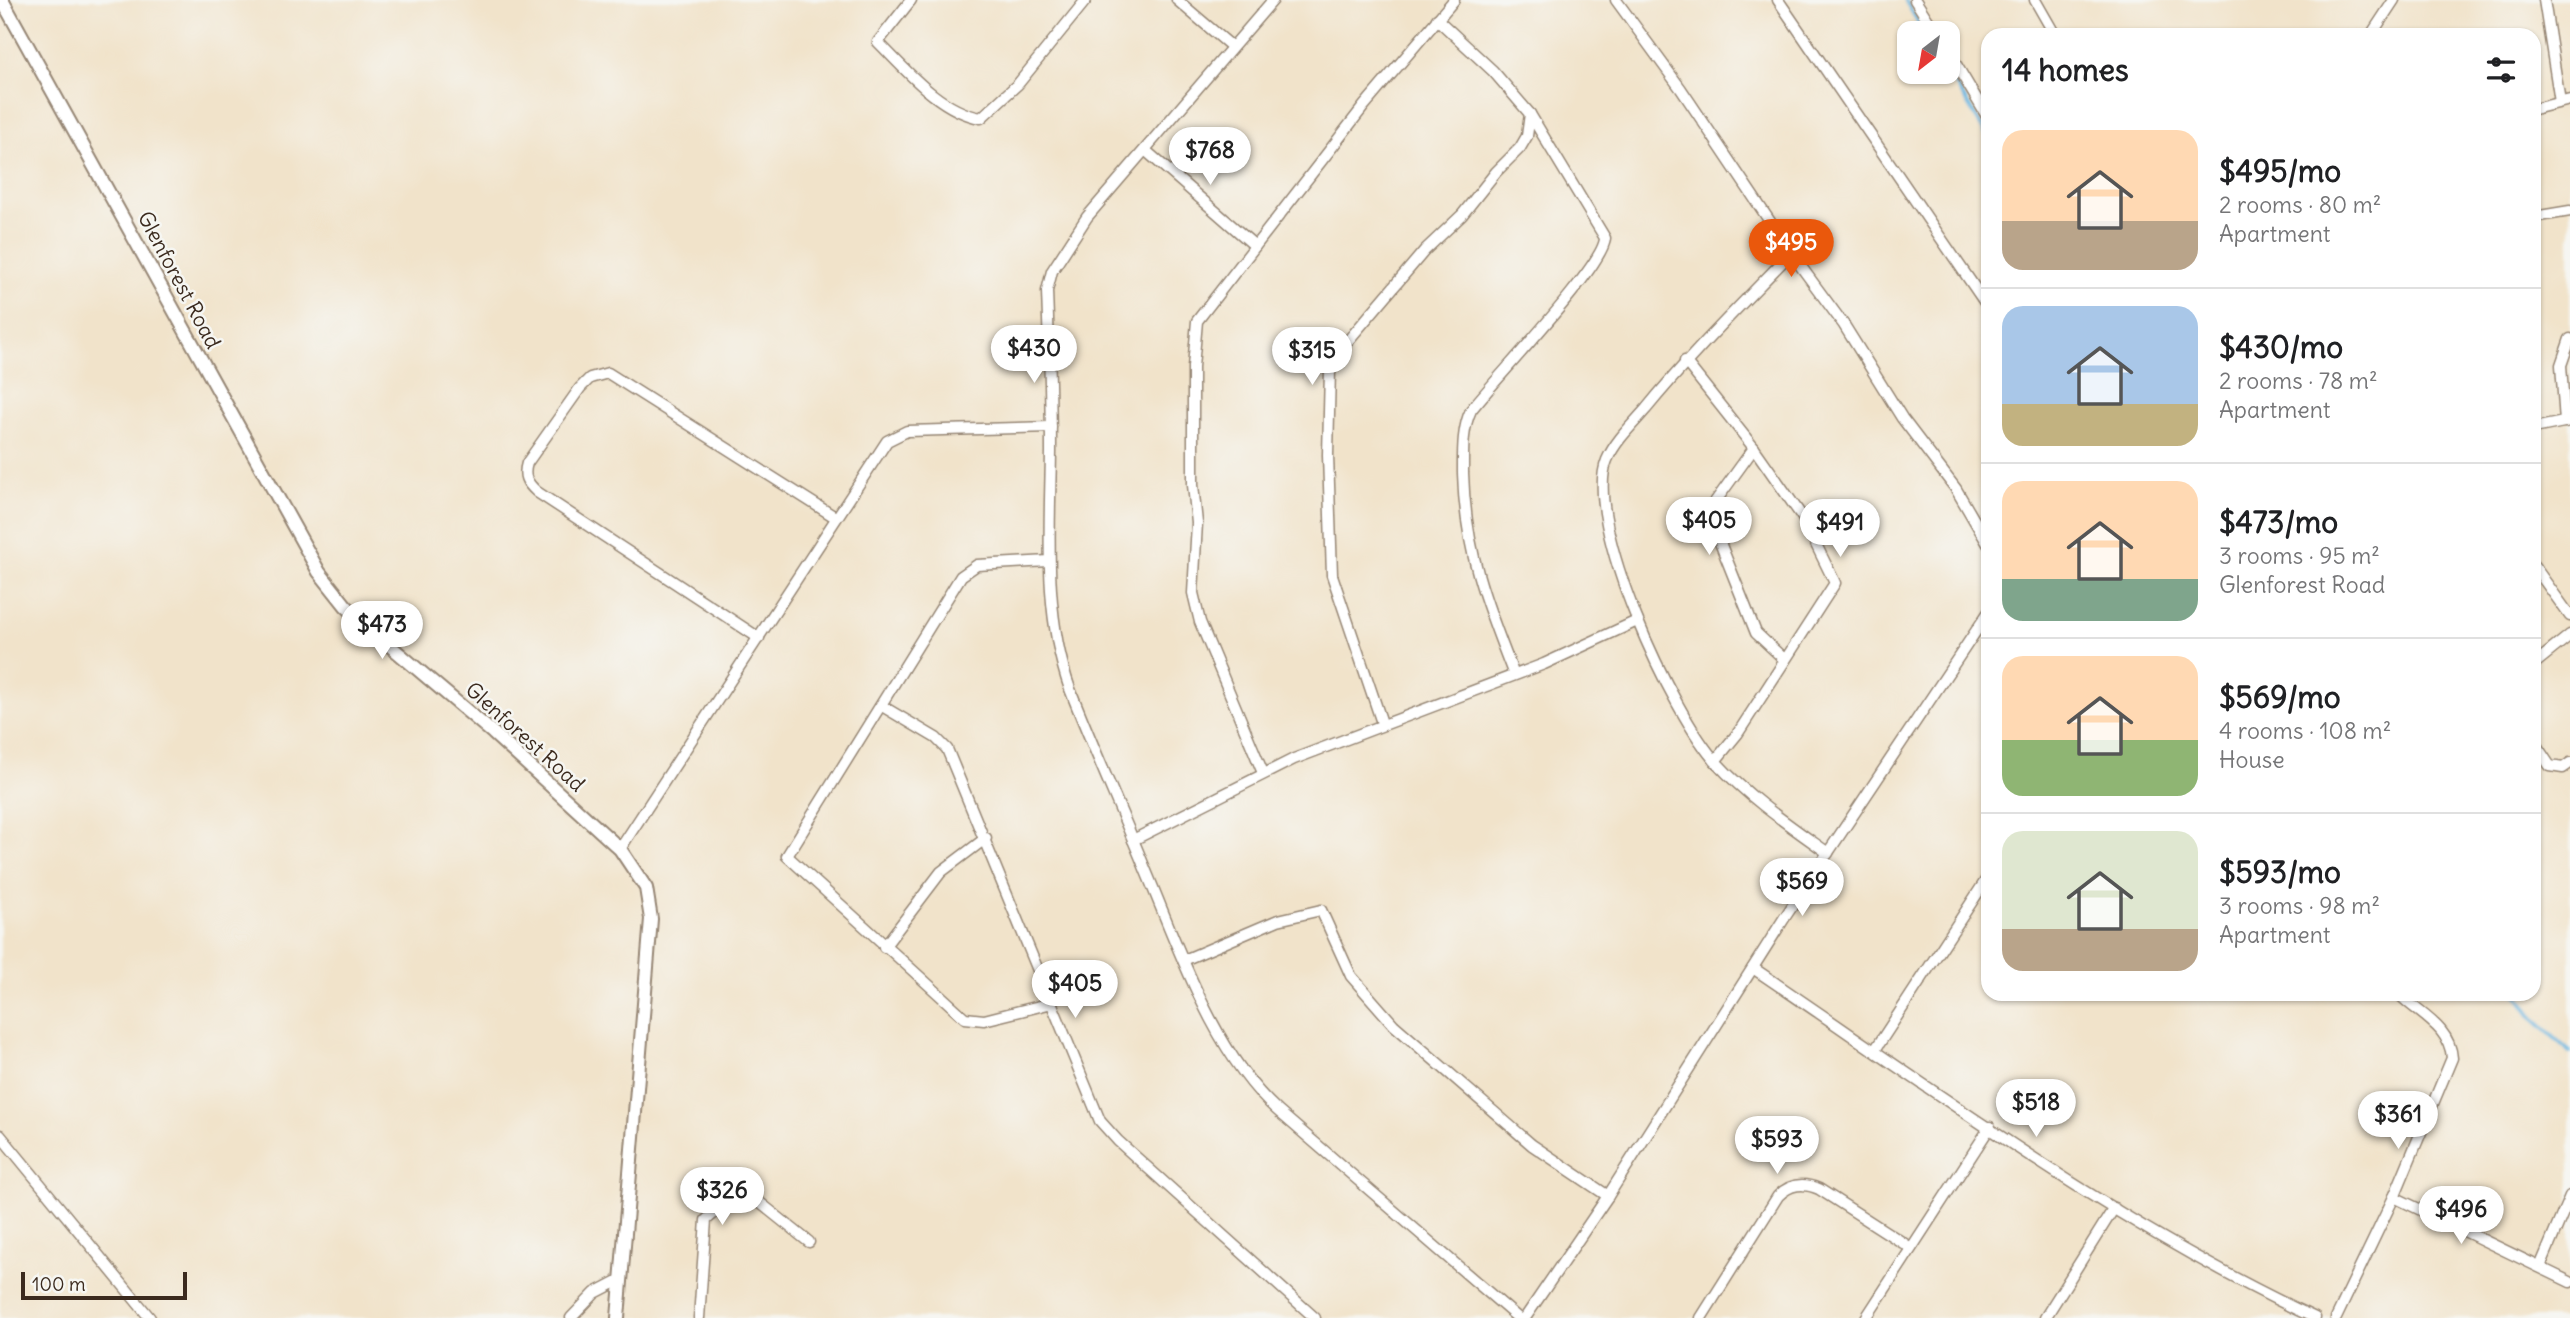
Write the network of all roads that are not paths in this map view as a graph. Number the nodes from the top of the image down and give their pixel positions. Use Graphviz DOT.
graph roads {
  1 [pos="2,0"];
  2 [pos="911,0"];
  3 [pos="1086,0"];
  4 [pos="1177,0"];
  5 [pos="1273,0"];
  6 [pos="1454,0"];
  7 [pos="1616,0"];
  8 [pos="1778,0"];
  9 [pos="1915,0"];
  10 [pos="2035,0"];
  11 [pos="2394,0"];
  12 [pos="2544,0"];
  13 [pos="1437,19"];
  14 [pos="1928,21"];
  15 [pos="2051,28"];
  16 [pos="2376,28"];
  17 [pos="1231,46"];
  18 [pos="1960,71"];
  19 [pos="2565,101"];
  20 [pos="1981,106"];
  21 [pos="2541,107"];
  22 [pos="1530,114"];
  23 [pos="1145,150"];
  24 [pos="2570,211"];
  25 [pos="2541,217"];
  26 [pos="1255,246"];
  27 [pos="1791,253"];
  28 [pos="1981,297"];
  29 [pos="2570,339"];
  30 [pos="1685,361"];
  31 [pos="2567,421"];
  32 [pos="1051,427"];
  33 [pos="2541,427"];
  34 [pos="1754,448"];
  35 [pos="835,517"];
  36 [pos="1981,532"];
  37 [pos="1049,561"];
  38 [pos="2541,576"];
  39 [pos="2570,616"];
  40 [pos="1637,621"];
  41 [pos="1981,624"];
  42 [pos="2570,635"];
  43 [pos="759,638"];
  44 [pos="2541,658"];
  45 [pos="1785,660"];
  46 [pos="1514,675"];
  47 [pos="882,706"];
  48 [pos="1382,723"];
  49 [pos="2541,752"];
  50 [pos="1714,761"];
  51 [pos="2570,763"];
  52 [pos="1263,773"];
  53 [pos="986,838"];
  54 [pos="1133,840"];
  55 [pos="620,849"];
  56 [pos="1828,853"];
  57 [pos="1981,888"];
  58 [pos="884,947"];
  59 [pos="1184,960"];
  60 [pos="1754,968"];
  61 [pos="2407,1001"];
  62 [pos="1052,1003"];
  63 [pos="1875,1050"];
  64 [pos="1990,1127"];
  65 [pos="0,1135"];
  66 [pos="1608,1196"];
  67 [pos="2570,1196"];
  68 [pos="2395,1198"];
  69 [pos="2114,1208"];
  70 [pos="809,1242"];
  71 [pos="1911,1248"];
  72 [pos="2540,1267"];
  73 [pos="620,1280"];
  74 [pos="2570,1282"];
  75 [pos="150,1318"];
  76 [pos="571,1318"];
  77 [pos="618,1318"];
  78 [pos="699,1318"];
  79 [pos="1315,1318"];
  80 [pos="1518,1318"];
  81 [pos="1525,1318"];
  82 [pos="1701,1318"];
  83 [pos="1866,1318"];
  84 [pos="2045,1318"];
  85 [pos="2315,1318"];
  86 [pos="2336,1318"];
  1 -- 55 [label="street, Glenforest Road"];
  2 -- 3 [label="street"];
  4 -- 17 [label="street"];
  5 -- 17 [label="street"];
  6 -- 13 [label="street"];
  7 -- 27 [label="street"];
  8 -- 28 [label="street"];
  9 -- 14 [label="street"];
  10 -- 15 [label="street"];
  11 -- 16 [label="street"];
  12 -- 19 [label="street"];
  13 -- 22 [label="street"];
  13 -- 26 [label="street"];
  17 -- 23 [label="street"];
  18 -- 20 [label="street"];
  19 -- 21 [label="street"];
  22 -- 46 [label="street"];
  22 -- 48 [label="street"];
  23 -- 26 [label="street"];
  23 -- 32 [label="street"];
  24 -- 25 [label="street"];
  26 -- 52 [label="street"];
  27 -- 30 [label="street"];
  27 -- 36 [label="street"];
  29 -- 31 [label="street"];
  30 -- 34 [label="street"];
  30 -- 40 [label="street"];
  31 -- 33 [label="street"];
  32 -- 35 [label="street"];
  32 -- 37 [label="street"];
  34 -- 45 [label="street"];
  34 -- 45 [label="street"];
  35 -- 43 [label="street"];
  35 -- 43 [label="street"];
  37 -- 47 [label="street"];
  37 -- 54 [label="street"];
  38 -- 39 [label="street"];
  40 -- 46 [label="street"];
  40 -- 50 [label="street"];
  41 -- 56 [label="street"];
  42 -- 44 [label="street"];
  43 -- 55 [label="street"];
  45 -- 50 [label="street"];
  46 -- 48 [label="street"];
  47 -- 53 [label="street"];
  47 -- 58 [label="street"];
  48 -- 52 [label="street"];
  49 -- 51 [label="street"];
  50 -- 56 [label="street"];
  52 -- 54 [label="street"];
  53 -- 58 [label="street"];
  53 -- 62 [label="street"];
  54 -- 59 [label="street"];
  55 -- 73 [label="street, Glenforest Road"];
  56 -- 60 [label="street"];
  57 -- 63 [label="street"];
  58 -- 62 [label="street"];
  59 -- 66 [label="street"];
  59 -- 80 [label="street"];
  60 -- 63 [label="street"];
  60 -- 66 [label="street"];
  61 -- 68 [label="street"];
  62 -- 79 [label="street"];
  63 -- 64 [label="street"];
  64 -- 69 [label="street"];
  64 -- 71 [label="street"];
  65 -- 75 [label="street"];
  66 -- 81 [label="street"];
  67 -- 72 [label="street"];
  68 -- 72 [label="street"];
  68 -- 86 [label="street"];
  69 -- 84 [label="street"];
  69 -- 85 [label="street"];
  70 -- 78 [label="street"];
  71 -- 82 [label="street"];
  71 -- 83 [label="street"];
  72 -- 74 [label="street"];
  73 -- 76 [label="street"];
  73 -- 77 [label="street, Glenforest Road"];
}
